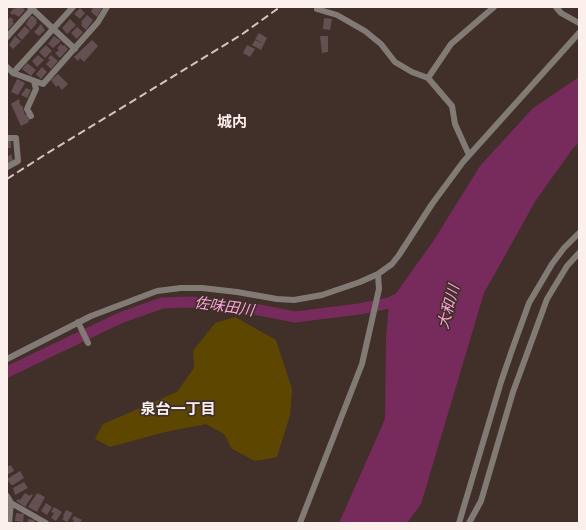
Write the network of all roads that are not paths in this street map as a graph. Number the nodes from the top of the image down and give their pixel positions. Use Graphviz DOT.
graph roads {
  1 [pos="73,7"];
  2 [pos="107,7"];
  3 [pos="494,7"];
  4 [pos="556,7"];
  5 [pos="32,8"];
  6 [pos="317,9"];
  7 [pos="579,23"];
  8 [pos="54,28"];
  9 [pos="579,34"];
  10 [pos="7,37"];
  11 [pos="75,49"];
  12 [pos="7,67"];
  13 [pos="13,73"];
  14 [pos="428,78"];
  15 [pos="34,81"];
  16 [pos="30,116"];
  17 [pos="7,138"];
  18 [pos="469,155"];
  19 [pos="7,167"];
  20 [pos="579,233"];
  21 [pos="579,253"];
  22 [pos="378,274"];
  23 [pos="79,324"];
  24 [pos="88,343"];
  25 [pos="7,359"];
  26 [pos="7,496"];
  27 [pos="9,503"];
  28 [pos="42,522"];
  29 [pos="9,523"];
  30 [pos="300,523"];
  31 [pos="459,523"];
  32 [pos="469,523"];
  1 -- 8 [label="street"];
  2 -- 11 [label="street"];
  3 -- 14 [label="street"];
  4 -- 7 [label="street"];
  5 -- 8 [label="street"];
  5 -- 10 [label="street"];
  6 -- 14 [label="street"];
  8 -- 11 [label="street"];
  8 -- 13 [label="street"];
  9 -- 18 [label="street"];
  11 -- 15 [label="street"];
  12 -- 13 [label="street"];
  13 -- 15 [label="street"];
  14 -- 18 [label="street"];
  15 -- 16 [label="street"];
  17 -- 19 [label="street"];
  18 -- 22 [label="street"];
  20 -- 31 [label="street"];
  21 -- 32 [label="street"];
  22 -- 23 [label="street"];
  22 -- 30 [label="street"];
  23 -- 24 [label="street"];
  23 -- 25 [label="street"];
  26 -- 27 [label="street"];
  27 -- 28 [label="street"];
  27 -- 29 [label="street"];
}
